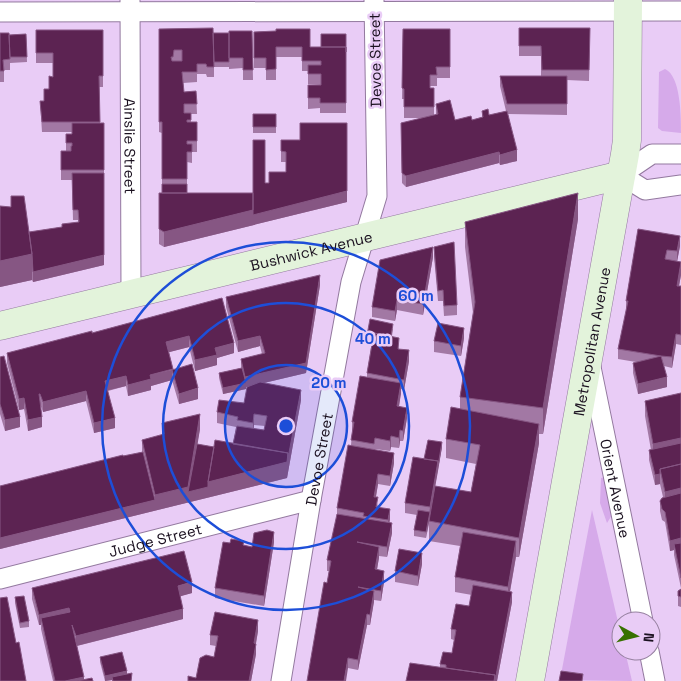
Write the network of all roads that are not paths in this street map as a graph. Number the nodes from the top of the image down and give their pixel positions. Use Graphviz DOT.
graph roads {
  1 [pos="628,5"];
  2 [pos="130,6"];
  3 [pos="374,6"];
  4 [pos="681,11"];
  5 [pos="0,12"];
  6 [pos="681,154"];
  7 [pos="621,175"];
  8 [pos="681,184"];
  9 [pos="364,238"];
  10 [pos="131,294"];
  11 [pos="0,326"];
  12 [pos="589,356"];
  13 [pos="311,500"];
  14 [pos="0,579"];
  15 [pos="641,611"];
  16 [pos="651,661"];
  17 [pos="281,681"];
  18 [pos="530,681"];
  19 [pos="655,681"];
  1 -- 3 [label="street"];
  1 -- 4 [label="street"];
  1 -- 7 [label="main road, Metropolitan Avenue"];
  2 -- 3 [label="street"];
  2 -- 5 [label="street"];
  2 -- 10 [label="street, Ainslie Street"];
  3 -- 9 [label="street, Devoe Street"];
  6 -- 7 [label="street"];
  7 -- 8 [label="street"];
  7 -- 9 [label="main road, Bushwick Avenue"];
  7 -- 12 [label="main road, Metropolitan Avenue"];
  9 -- 10 [label="main road, Bushwick Avenue"];
  9 -- 13 [label="street, Devoe Street"];
  10 -- 11 [label="main road, Bushwick Avenue"];
  12 -- 15 [label="street, Orient Avenue"];
  12 -- 18 [label="main road, Metropolitan Avenue"];
  13 -- 14 [label="street, Judge Street"];
  13 -- 17 [label="street, Devoe Street"];
  16 -- 19 [label="street"];
}
